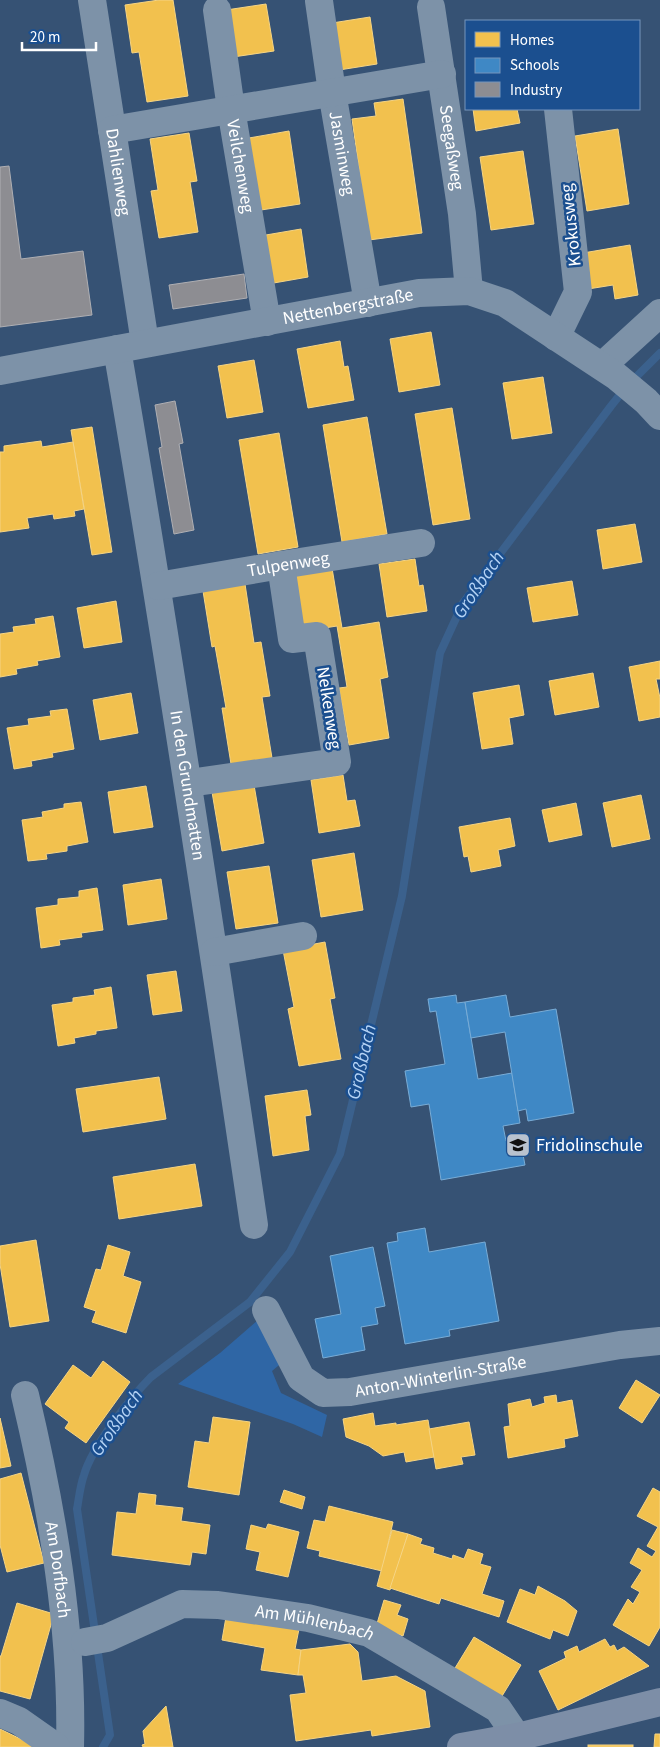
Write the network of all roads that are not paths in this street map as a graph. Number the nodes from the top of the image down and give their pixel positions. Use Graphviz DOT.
graph roads {
  1 [pos="92,0"];
  2 [pos="319,1"];
  3 [pos="431,7"];
  4 [pos="217,10"];
  5 [pos="442,74"];
  6 [pos="332,92"];
  7 [pos="231,109"];
  8 [pos="558,110"];
  9 [pos="112,130"];
  10 [pos="469,290"];
  11 [pos="368,303"];
  12 [pos="660,312"];
  13 [pos="267,322"];
  14 [pos="556,337"];
  15 [pos="145,343"];
  16 [pos="117,348"];
  17 [pos="0,371"];
  18 [pos="609,371"];
  19 [pos="653,409"];
  20 [pos="421,544"];
  21 [pos="280,565"];
  22 [pos="158,586"];
  23 [pos="189,783"];
  24 [pos="302,936"];
  25 [pos="214,952"];
  26 [pos="254,1225"];
  27 [pos="266,1310"];
  28 [pos="660,1341"];
  29 [pos="25,1395"];
  30 [pos="96,1640"];
  31 [pos="660,1702"];
  32 [pos="0,1713"];
  33 [pos="517,1737"];
  34 [pos="56,1747"];
  35 [pos="70,1747"];
  36 [pos="461,1747"];
  1 -- 9 [label="street, Dahlienweg"];
  2 -- 6 [label="street, Jasminweg"];
  3 -- 5 [label="street, Seegaßweg"];
  4 -- 7 [label="street, Veilchenweg"];
  5 -- 6 [label="street"];
  5 -- 10 [label="street, Seegaßweg"];
  6 -- 7 [label="street"];
  6 -- 11 [label="street, Jasminweg"];
  7 -- 9 [label="street"];
  7 -- 13 [label="street, Veilchenweg"];
  8 -- 14 [label="street, Krokusweg"];
  9 -- 15 [label="street, Dahlienweg"];
  10 -- 11 [label="street, Nettenbergstraße"];
  10 -- 14 [label="street, Nettenbergstraße"];
  11 -- 13 [label="street, Nettenbergstraße"];
  12 -- 18 [label="street"];
  13 -- 15 [label="street, Nettenbergstraße"];
  14 -- 18 [label="street, Nettenbergstraße"];
  15 -- 16 [label="street, Nettenbergstraße"];
  16 -- 17 [label="street, Nettenbergstraße"];
  16 -- 22 [label="street, In den Grundmatten"];
  18 -- 19 [label="street, Nettenbergstraße"];
  20 -- 21 [label="street, Tulpenweg"];
  21 -- 22 [label="street, Tulpenweg"];
  21 -- 23 [label="street, Nelkenweg"];
  22 -- 23 [label="street, In den Grundmatten"];
  23 -- 25 [label="street, In den Grundmatten"];
  24 -- 25 [label="street"];
  25 -- 26 [label="street, In den Grundmatten"];
  27 -- 28 [label="street, Anton-Winterlin-Straße"];
  29 -- 35 [label="street, Am Dorfbach"];
  30 -- 33 [label="street, Am Mühlenbach"];
  31 -- 33 [label="main road"];
  32 -- 34 [label="street"];
  33 -- 36 [label="main road"];
}
